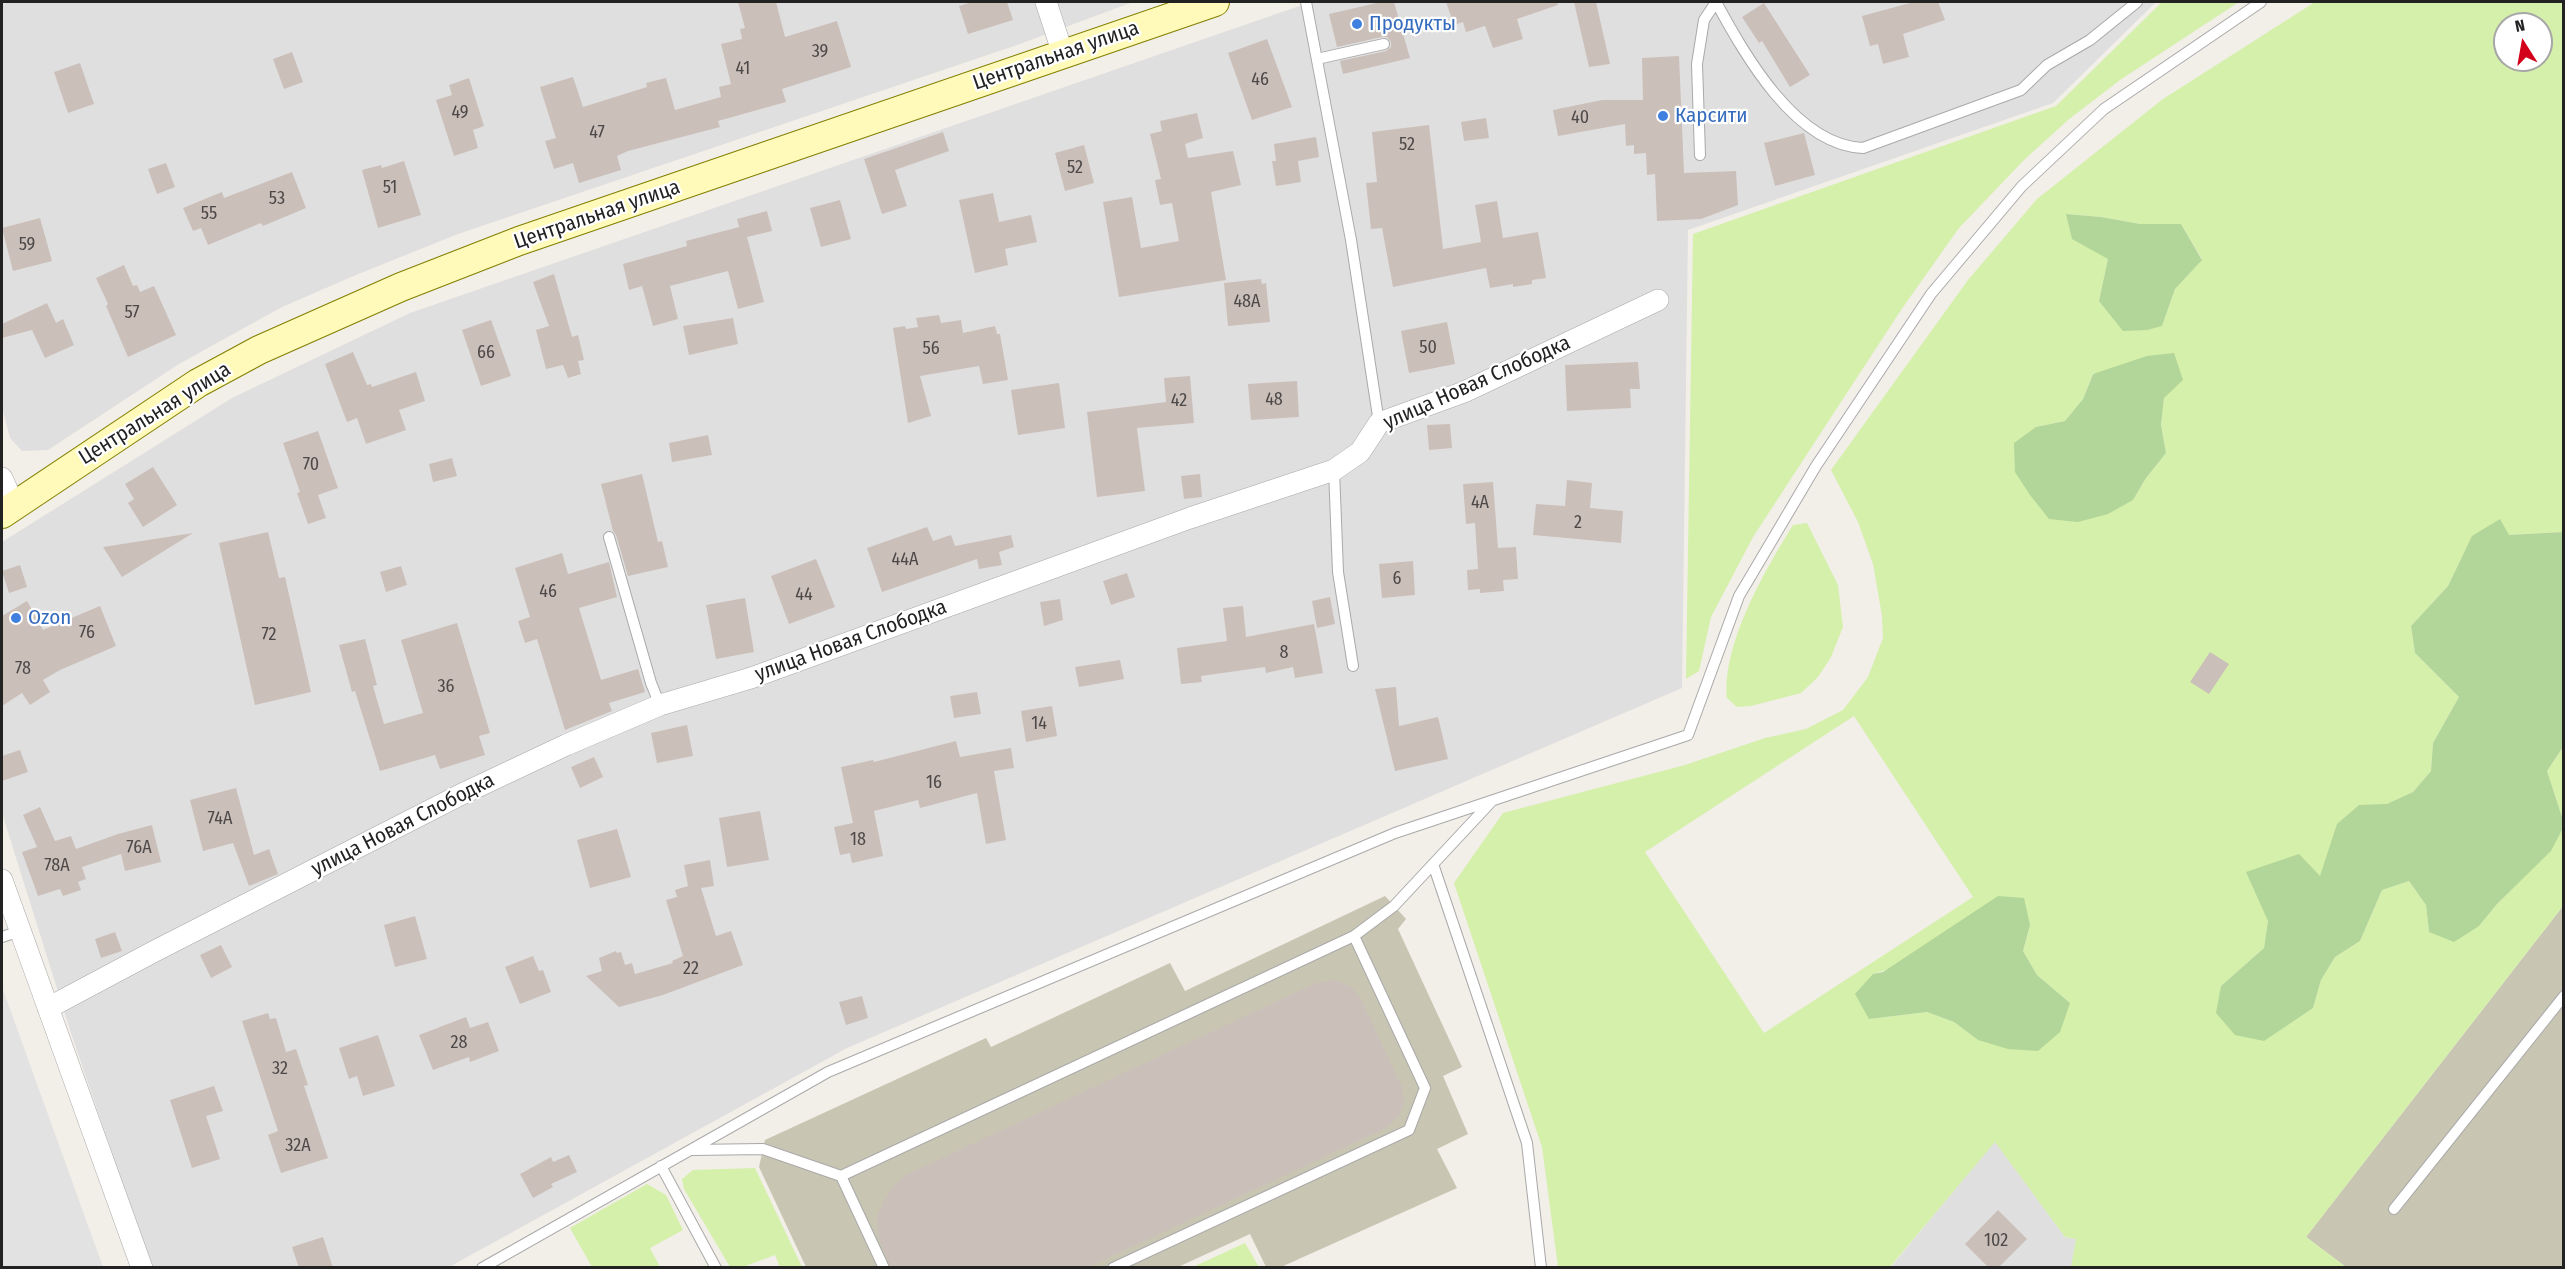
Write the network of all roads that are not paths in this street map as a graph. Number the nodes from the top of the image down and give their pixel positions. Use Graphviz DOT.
graph roads {
  1 [pos="1046,2"];
  2 [pos="1215,2"];
  3 [pos="1306,2"];
  4 [pos="1716,2"];
  5 [pos="2137,2"];
  6 [pos="2261,2"];
  7 [pos="1384,44"];
  8 [pos="1063,54"];
  9 [pos="1317,59"];
  10 [pos="1700,155"];
  11 [pos="1658,300"];
  12 [pos="1379,423"];
  13 [pos="1334,470"];
  14 [pos="2,478"];
  15 [pos="8,509"];
  16 [pos="609,537"];
  17 [pos="1353,666"];
  18 [pos="660,705"];
  19 [pos="1493,800"];
  20 [pos="1433,864"];
  21 [pos="2,880"];
  22 [pos="11,934"];
  23 [pos="1354,936"];
  24 [pos="2564,996"];
  25 [pos="48,1008"];
  26 [pos="689,1150"];
  27 [pos="661,1166"];
  28 [pos="841,1176"];
  29 [pos="2394,1209"];
  30 [pos="142,1268"];
  31 [pos="482,1268"];
  32 [pos="716,1268"];
  33 [pos="884,1268"];
  34 [pos="1113,1268"];
  35 [pos="1541,1268"];
  1 -- 8 [label="street"];
  2 -- 8 [label="main road, Центральная улица"];
  3 -- 9 [label="lane"];
  4 -- 5 [label="lane"];
  4 -- 10 [label="lane"];
  6 -- 19 [label="lane"];
  7 -- 9 [label="lane"];
  8 -- 15 [label="main road, Центральная улица"];
  9 -- 12 [label="lane"];
  11 -- 12 [label="street, улица Новая Слободка"];
  12 -- 13 [label="street, улица Новая Слободка"];
  13 -- 17 [label="lane"];
  13 -- 18 [label="street, улица Новая Слободка"];
  14 -- 15 [label="street"];
  16 -- 18 [label="lane"];
  18 -- 25 [label="street, улица Новая Слободка"];
  19 -- 20 [label="lane"];
  19 -- 26 [label="lane"];
  20 -- 23 [label="lane"];
  20 -- 35 [label="lane"];
  21 -- 22 [label="street"];
  22 -- 25 [label="street"];
  23 -- 28 [label="lane"];
  23 -- 34 [label="lane"];
  24 -- 29 [label="lane"];
  25 -- 30 [label="street"];
  26 -- 27 [label="lane"];
  26 -- 28 [label="lane"];
  27 -- 31 [label="lane"];
  27 -- 32 [label="lane"];
  28 -- 33 [label="lane"];
}
